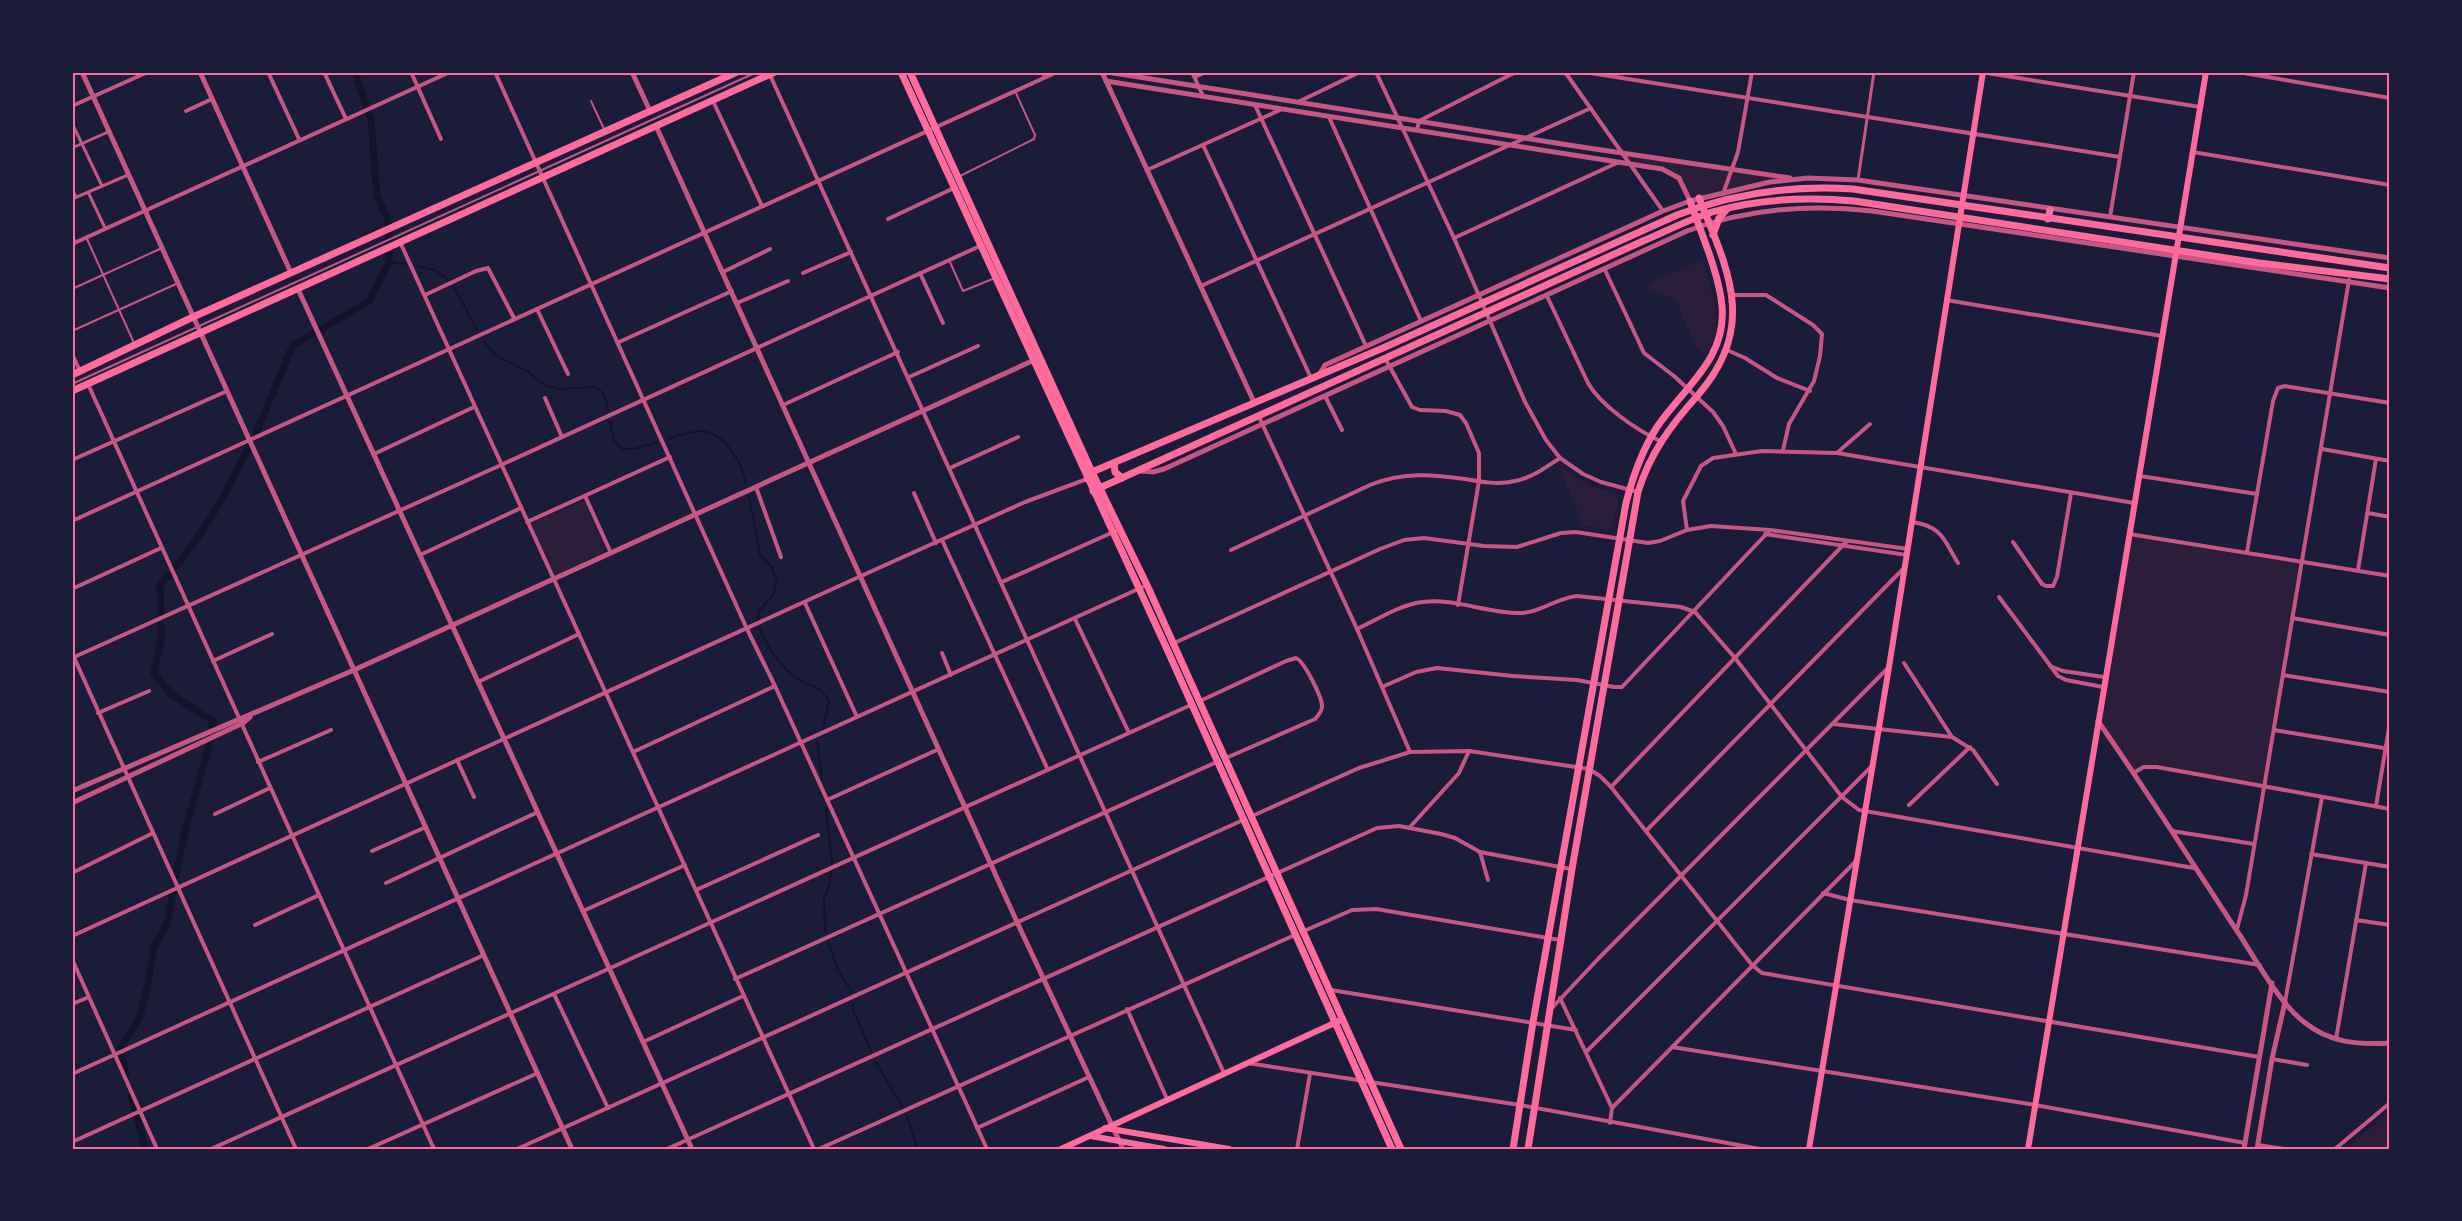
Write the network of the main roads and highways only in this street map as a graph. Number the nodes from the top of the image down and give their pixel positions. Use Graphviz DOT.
graph roads {
  1 [pos="737,72"];
  2 [pos="901,72"];
  3 [pos="910,72"];
  4 [pos="1982,72"];
  5 [pos="2206,72"];
  6 [pos="773,74"];
  7 [pos="933,130"];
  8 [pos="539,171"];
  9 [pos="1700,202"];
  10 [pos="1691,205"];
  11 [pos="1962,206"];
  12 [pos="1727,209"];
  13 [pos="2050,210"];
  14 [pos="1705,215"];
  15 [pos="1960,216"];
  16 [pos="1696,218"];
  17 [pos="2048,219"];
  18 [pos="1714,222"];
  19 [pos="2178,237"];
  20 [pos="2175,253"];
  21 [pos="2390,268"];
  22 [pos="2390,279"];
  23 [pos="72,375"];
  24 [pos="72,391"];
  25 [pos="1114,463"];
  26 [pos="1092,472"];
  27 [pos="1122,478"];
  28 [pos="1087,479"];
  29 [pos="1096,490"];
  30 [pos="1169,645"];
  31 [pos="1221,760"];
  32 [pos="1273,875"];
  33 [pos="1343,1018"];
  34 [pos="1334,1023"];
  35 [pos="1113,1128"];
  36 [pos="1090,1136"];
  37 [pos="1060,1149"];
  38 [pos="1164,1149"];
  39 [pos="1229,1149"];
  40 [pos="1392,1149"];
  41 [pos="1401,1149"];
  42 [pos="1513,1149"];
  43 [pos="1528,1149"];
  44 [pos="1809,1149"];
  45 [pos="2028,1149"];
  1 -- 8 [label="main road"];
  2 -- 7 [label="main road"];
  3 -- 7 [label="main road"];
  4 -- 11 [label="main road"];
  5 -- 19 [label="main road"];
  6 -- 8 [label="main road"];
  7 -- 26 [label="main road"];
  7 -- 28 [label="main road"];
  8 -- 23 [label="main road"];
  8 -- 24 [label="main road"];
  9 -- 10 [label="main road"];
  9 -- 11 [label="main road"];
  9 -- 14 [label="main road"];
  10 -- 16 [label="main road"];
  10 -- 25 [label="main road"];
  11 -- 15 [label="main road"];
  11 -- 17 [label="main road"];
  12 -- 14 [label="main road"];
  12 -- 15 [label="main road"];
  12 -- 18 [label="main road"];
  13 -- 17 [label="main road"];
  14 -- 16 [label="main road"];
  14 -- 18 [label="main road"];
  15 -- 20 [label="main road"];
  15 -- 44 [label="main road"];
  16 -- 27 [label="main road"];
  16 -- 42 [label="main road"];
  17 -- 19 [label="main road"];
  18 -- 43 [label="main road"];
  19 -- 20 [label="main road"];
  19 -- 21 [label="main road"];
  20 -- 22 [label="main road"];
  20 -- 45 [label="main road"];
  25 -- 26 [label="main road"];
  25 -- 27 [label="main road"];
  26 -- 28 [label="main road"];
  26 -- 29 [label="main road"];
  27 -- 29 [label="main road"];
  28 -- 29 [label="main road"];
  29 -- 30 [label="main road"];
  29 -- 30 [label="main road"];
  30 -- 31 [label="main road"];
  30 -- 31 [label="main road"];
  31 -- 32 [label="main road"];
  32 -- 33 [label="main road"];
  32 -- 34 [label="main road"];
  33 -- 34 [label="main road"];
  33 -- 41 [label="main road"];
  34 -- 35 [label="main road"];
  34 -- 40 [label="main road"];
  35 -- 36 [label="main road"];
  35 -- 39 [label="main road"];
  36 -- 37 [label="main road"];
  36 -- 38 [label="main road"];
}
